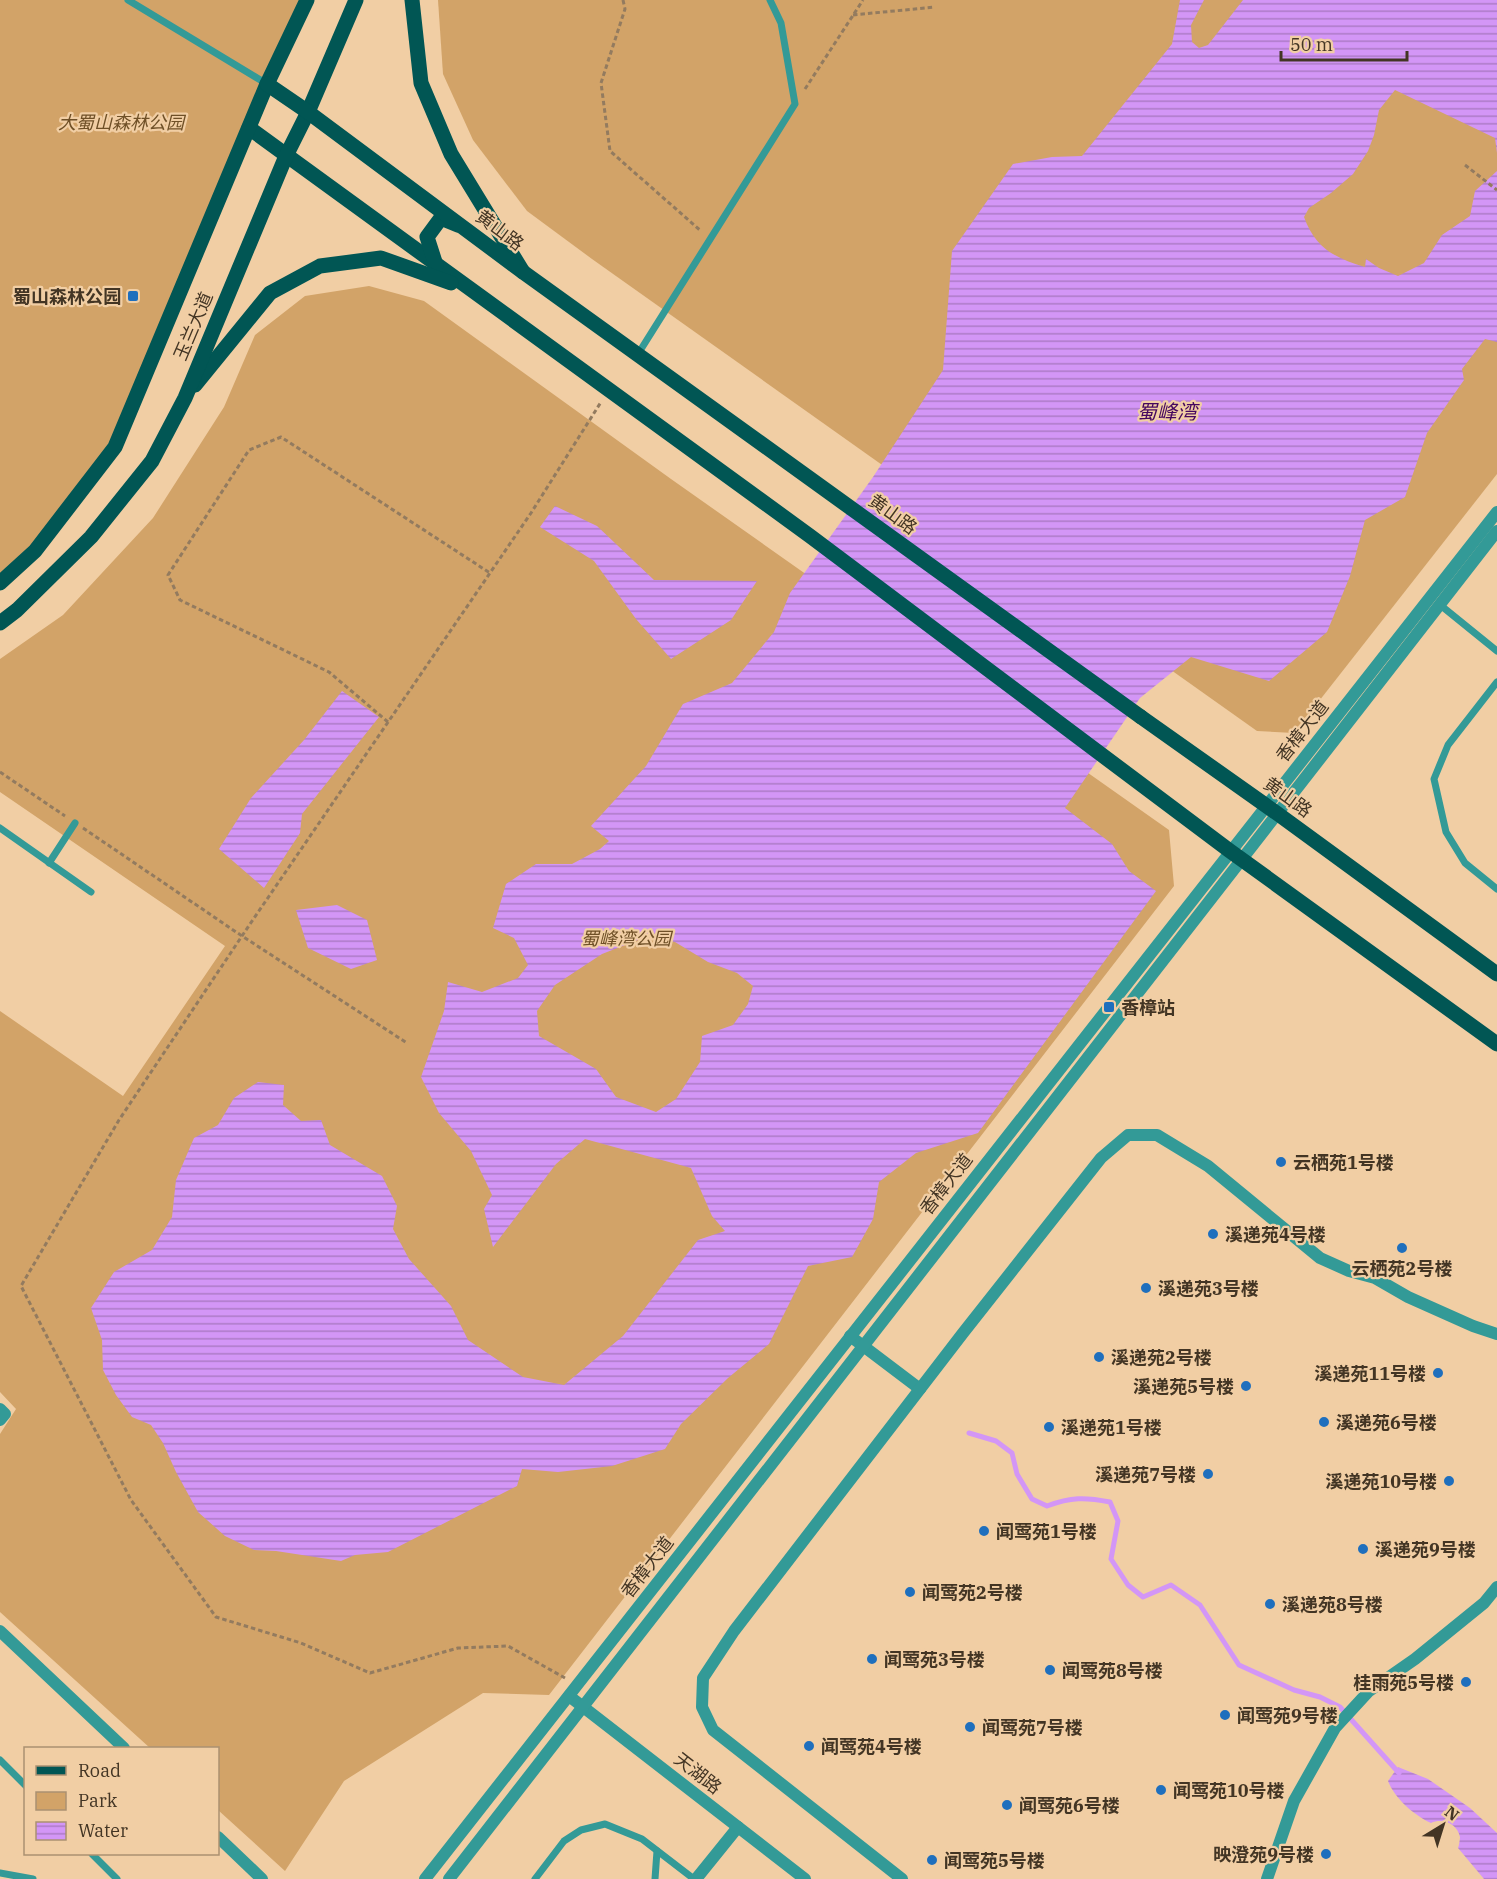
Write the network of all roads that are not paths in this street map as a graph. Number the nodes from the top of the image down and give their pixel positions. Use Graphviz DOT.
graph roads {
  1 [pos="128,0"];
  2 [pos="307,0"];
  3 [pos="356,0"];
  4 [pos="412,0"];
  5 [pos="770,0"];
  6 [pos="267,84"];
  7 [pos="308,112"];
  8 [pos="249,128"];
  9 [pos="286,156"];
  10 [pos="464,227"];
  11 [pos="436,265"];
  12 [pos="523,272"];
  13 [pos="468,288"];
  14 [pos="638,354"];
  15 [pos="184,398"];
  16 [pos="1497,512"];
  17 [pos="1497,531"];
  18 [pos="0,583"];
  19 [pos="1435,601"];
  20 [pos="0,623"];
  21 [pos="1497,651"];
  22 [pos="1497,682"];
  23 [pos="1272,809"];
  24 [pos="75,823"];
  25 [pos="0,828"];
  26 [pos="1236,855"];
  27 [pos="49,863"];
  28 [pos="1497,889"];
  29 [pos="91,892"];
  30 [pos="1497,975"];
  31 [pos="1497,1044"];
  32 [pos="1497,1334"];
  33 [pos="850,1336"];
  34 [pos="864,1345"];
  35 [pos="920,1389"];
  36 [pos="0,1409"];
  37 [pos="0,1420"];
  38 [pos="1497,1587"];
  39 [pos="0,1631"];
  40 [pos="568,1696"];
  41 [pos="583,1707"];
  42 [pos="122,1747"];
  43 [pos="0,1760"];
  44 [pos="24,1784"];
  45 [pos="738,1827"];
  46 [pos="219,1838"];
  47 [pos="657,1851"];
  48 [pos="93,1855"];
  49 [pos="0,1873"];
  50 [pos="33,1879"];
  51 [pos="117,1879"];
  52 [pos="262,1879"];
  53 [pos="425,1879"];
  54 [pos="449,1879"];
  55 [pos="535,1879"];
  56 [pos="655,1879"];
  57 [pos="695,1879"];
  58 [pos="806,1879"];
  59 [pos="902,1879"];
  60 [pos="1267,1879"];
  1 -- 6 [label="lane"];
  2 -- 6 [label="main road, 玉兰大道"];
  3 -- 7 [label="main road, 玉兰大道"];
  4 -- 12 [label="main road"];
  5 -- 14 [label="lane"];
  6 -- 7 [label="main road, 黄山路, bridge"];
  6 -- 8 [label="main road, 玉兰大道"];
  7 -- 9 [label="main road, 玉兰大道"];
  7 -- 10 [label="main road, 黄山路, bridge"];
  8 -- 9 [label="main road"];
  8 -- 18 [label="main road, 玉兰大道"];
  9 -- 11 [label="main road"];
  9 -- 15 [label="main road, 玉兰大道"];
  10 -- 11 [label="main road"];
  10 -- 12 [label="main road, 黄山路, bridge"];
  11 -- 13 [label="main road"];
  12 -- 14 [label="main road, 黄山路, bridge"];
  13 -- 15 [label="main road"];
  13 -- 26 [label="main road"];
  14 -- 23 [label="main road, 黄山路, bridge"];
  15 -- 20 [label="main road, 玉兰大道"];
  16 -- 19 [label="street, 香樟大道"];
  17 -- 19 [label="street, 香樟大道"];
  19 -- 21 [label="lane"];
  19 -- 23 [label="street, 香樟大道"];
  22 -- 28 [label="lane"];
  23 -- 26 [label="street, 香樟大道"];
  23 -- 30 [label="main road, 黄山路"];
  24 -- 27 [label="lane"];
  25 -- 27 [label="lane"];
  26 -- 31 [label="main road"];
  26 -- 33 [label="street, 香樟大道"];
  26 -- 34 [label="street, 香樟大道"];
  27 -- 29 [label="lane"];
  32 -- 35 [label="street"];
  33 -- 34 [label="street"];
  33 -- 40 [label="street, 香樟大道"];
  34 -- 35 [label="street"];
  34 -- 41 [label="street, 香樟大道"];
  35 -- 59 [label="street"];
  36 -- 37 [label="street"];
  38 -- 60 [label="street"];
  39 -- 42 [label="street"];
  40 -- 41 [label="street, 天湖路"];
  40 -- 53 [label="street, 香樟大道"];
  41 -- 45 [label="street, 天湖路"];
  41 -- 54 [label="street, 香樟大道"];
  43 -- 44 [label="lane"];
  45 -- 57 [label="street"];
  45 -- 58 [label="street, 天湖路"];
  46 -- 52 [label="street"];
  47 -- 55 [label="lane"];
  47 -- 56 [label="lane"];
  47 -- 57 [label="lane"];
  48 -- 51 [label="lane"];
  49 -- 50 [label="lane"];
}
